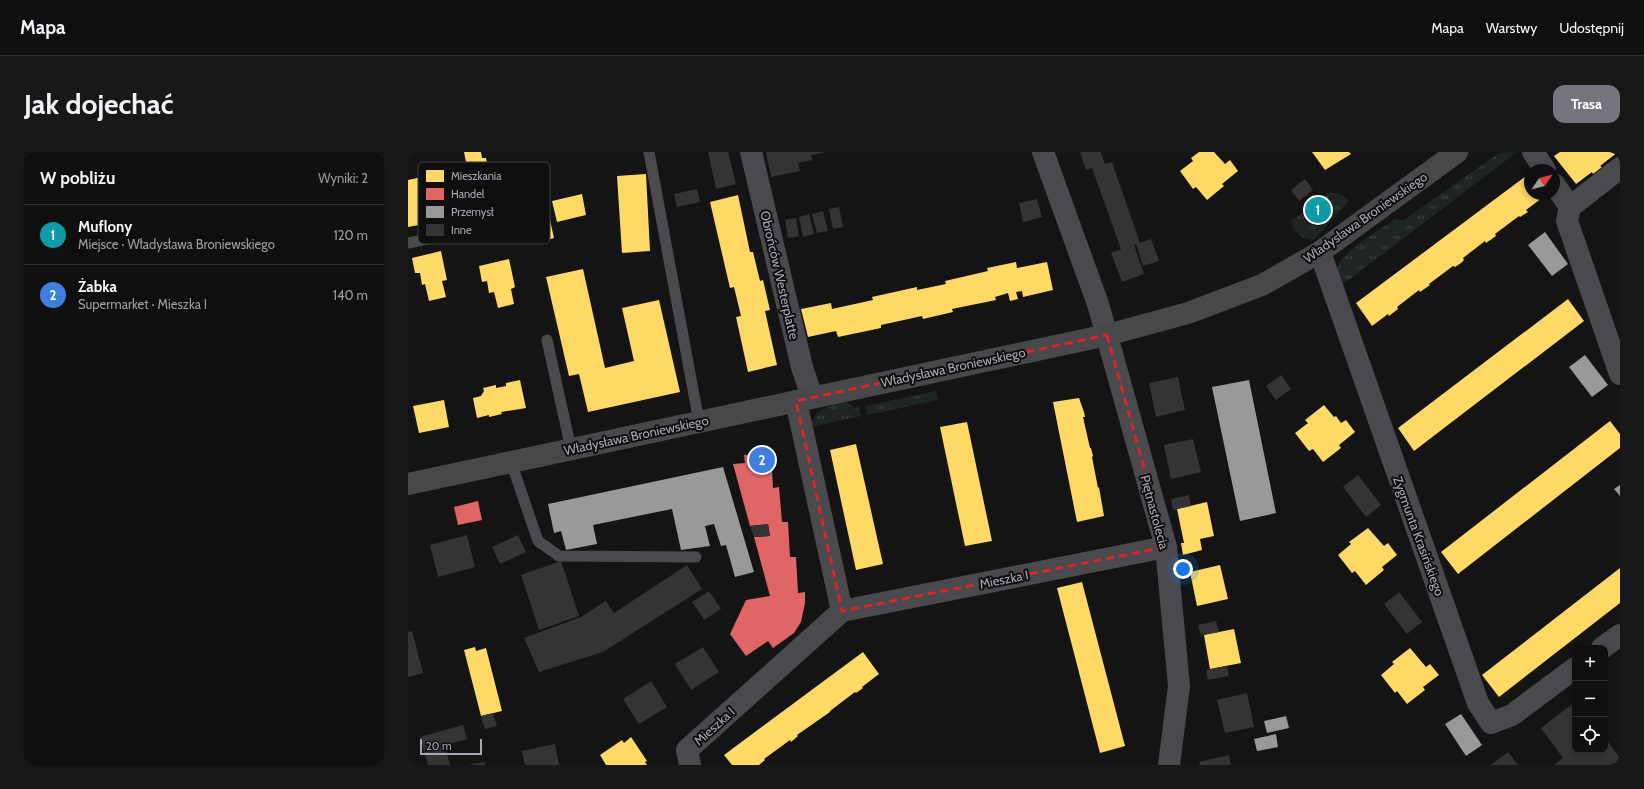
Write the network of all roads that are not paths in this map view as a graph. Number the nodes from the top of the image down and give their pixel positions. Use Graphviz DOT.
graph roads {
  1 [pos="649,152"];
  2 [pos="751,152"];
  3 [pos="1043,152"];
  4 [pos="1457,152"];
  5 [pos="1532,152"];
  6 [pos="1541,164"];
  7 [pos="1620,168"];
  8 [pos="1560,193"];
  9 [pos="1570,207"];
  10 [pos="418,241"];
  11 [pos="408,243"];
  12 [pos="1320,252"];
  13 [pos="1107,335"];
  14 [pos="547,340"];
  15 [pos="1620,374"];
  16 [pos="804,399"];
  17 [pos="700,422"];
  18 [pos="571,449"];
  19 [pos="511,462"];
  20 [pos="408,484"];
  21 [pos="1166,547"];
  22 [pos="696,557"];
  23 [pos="842,611"];
  24 [pos="1620,635"];
  25 [pos="1606,645"];
  26 [pos="1572,670"];
  27 [pos="690,765"];
  28 [pos="1169,765"];
  1 -- 17 [label="lane"];
  2 -- 16 [label="street, Obrońców Westerplatte"];
  3 -- 13 [label="street"];
  4 -- 12 [label="street, Władysława Broniewskiego"];
  5 -- 6 [label="street"];
  7 -- 9 [label="street"];
  8 -- 9 [label="street"];
  9 -- 15 [label="street"];
  10 -- 11 [label="lane"];
  12 -- 13 [label="street, Władysława Broniewskiego"];
  12 -- 26 [label="street, Zygmunta Krasińskiego"];
  13 -- 16 [label="street, Władysława Broniewskiego"];
  13 -- 21 [label="street, Piętnastolecia"];
  14 -- 18 [label="lane"];
  16 -- 17 [label="street, Władysława Broniewskiego"];
  16 -- 23 [label="street"];
  17 -- 18 [label="street, Władysława Broniewskiego"];
  18 -- 19 [label="street, Władysława Broniewskiego"];
  19 -- 20 [label="street, Władysława Broniewskiego"];
  19 -- 22 [label="lane"];
  21 -- 23 [label="street, Mieszka I"];
  21 -- 28 [label="street, Piętnastolecia"];
  23 -- 27 [label="street, Mieszka I"];
  24 -- 25 [label="street"];
}
